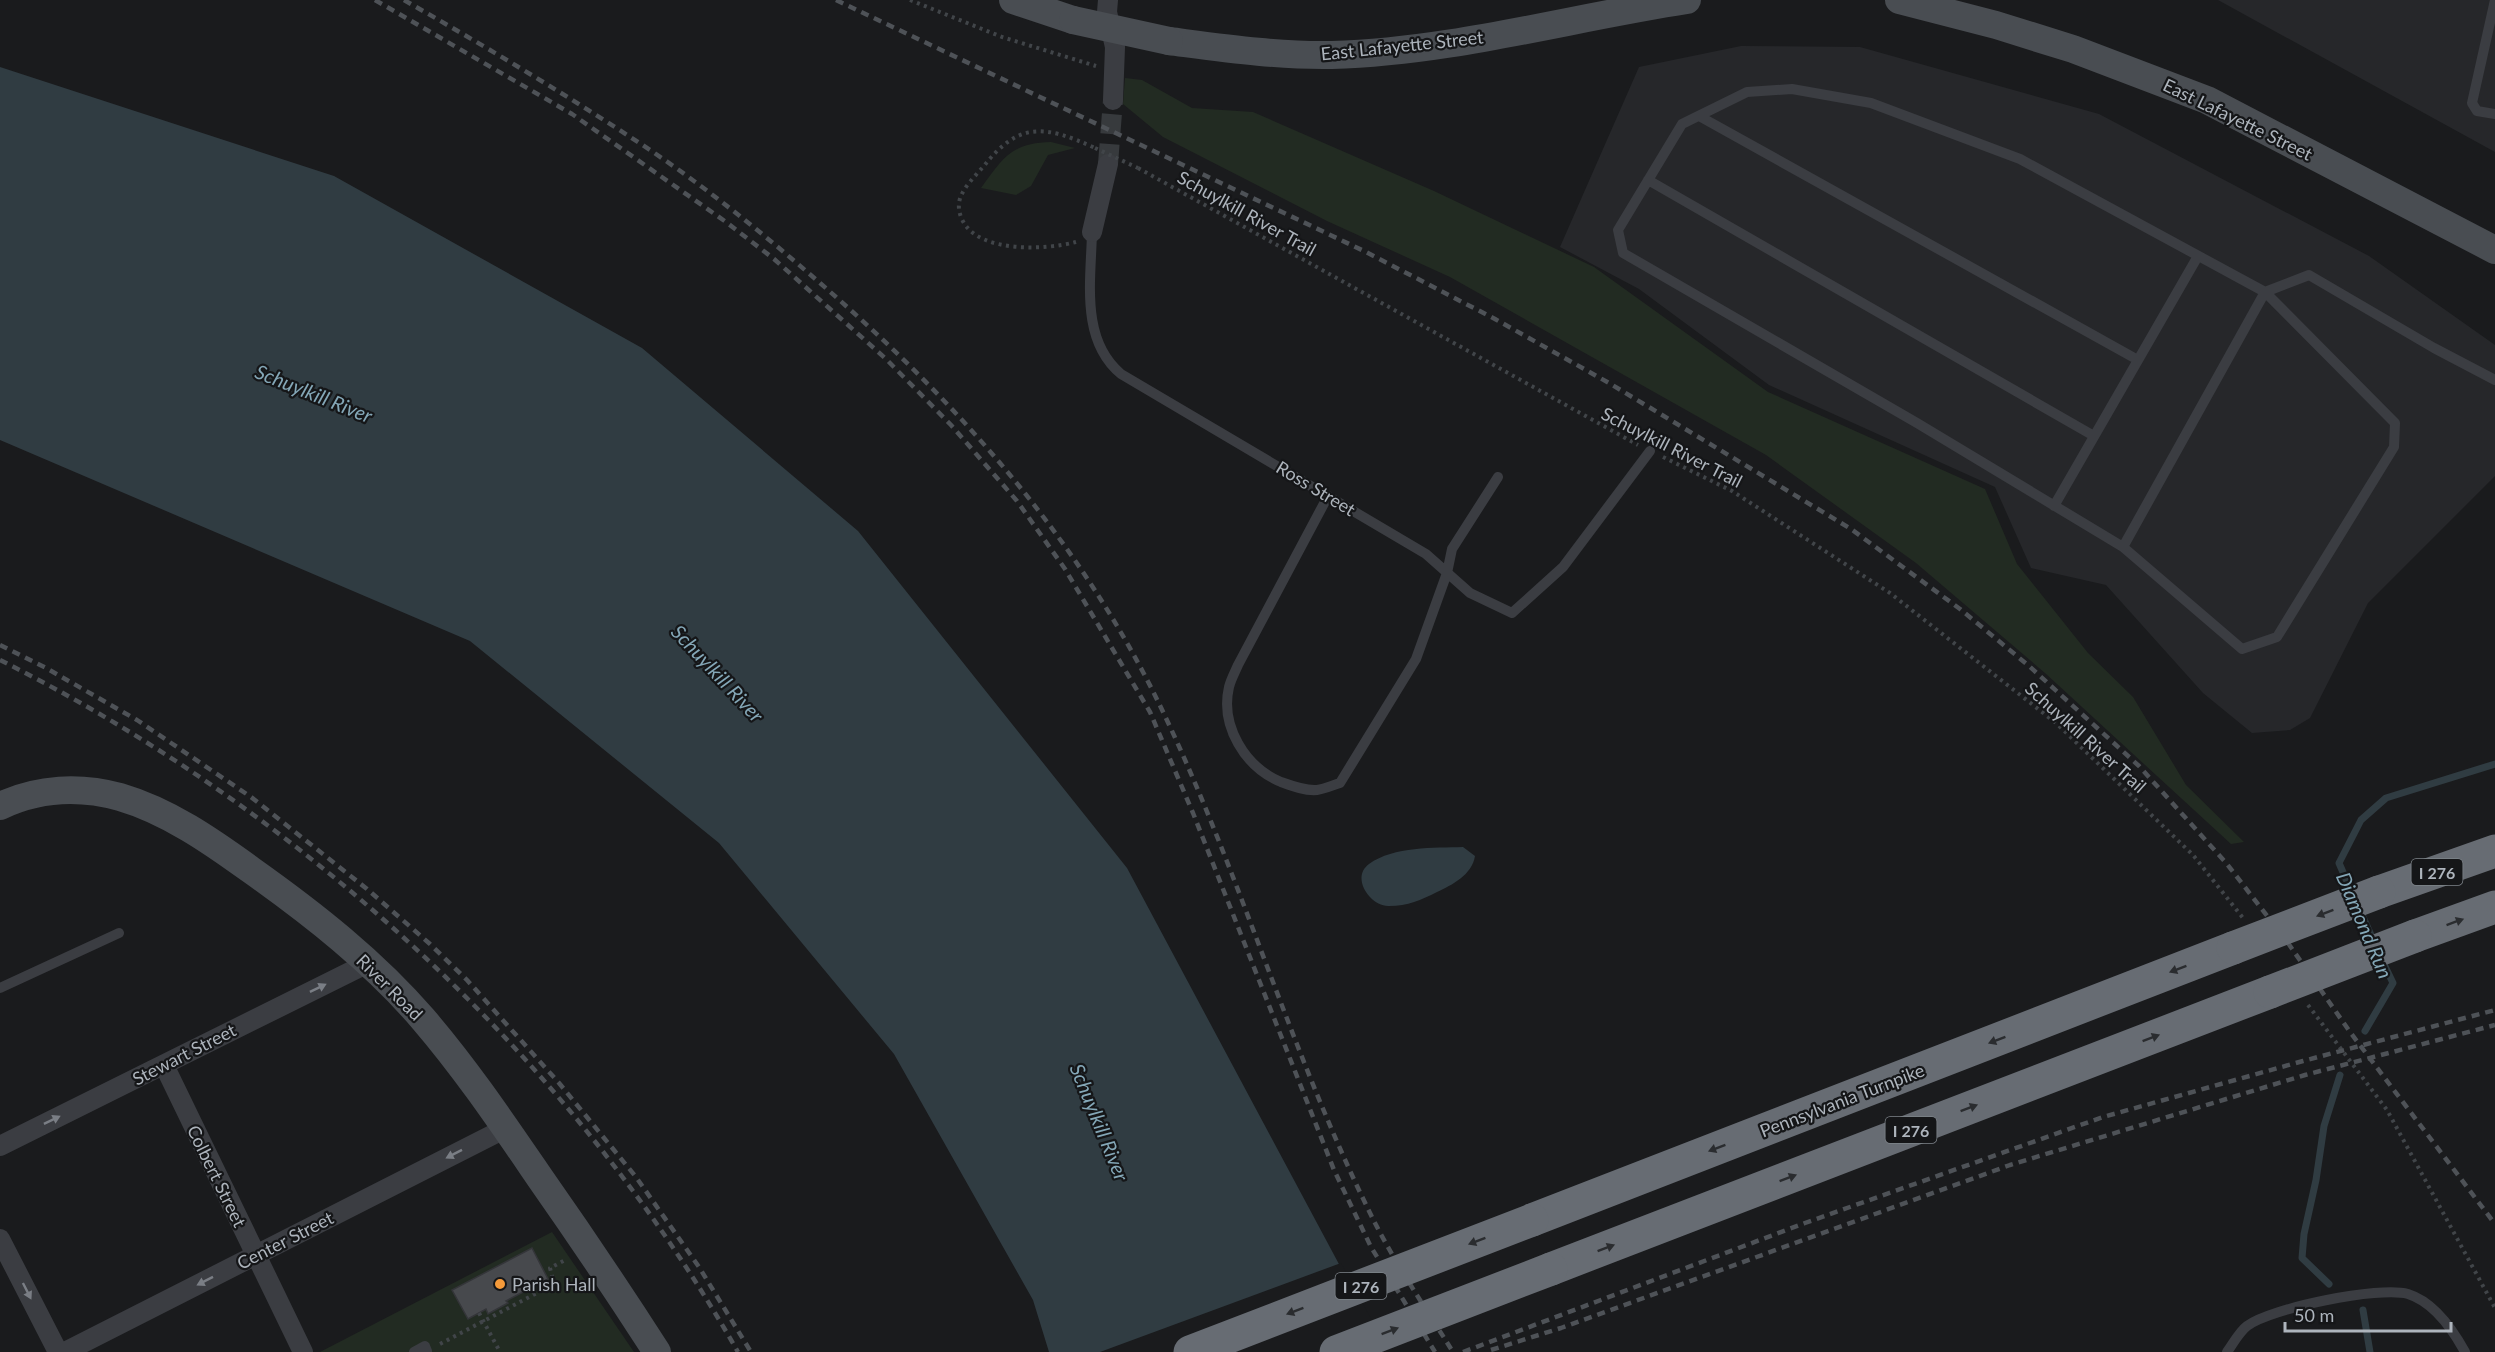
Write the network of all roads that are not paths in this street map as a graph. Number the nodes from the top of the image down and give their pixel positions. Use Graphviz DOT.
graph roads {
  1 [pos="1013,0"];
  2 [pos="1108,0"];
  3 [pos="1687,0"];
  4 [pos="1899,0"];
  5 [pos="2495,0"];
  6 [pos="1113,100"];
  7 [pos="2495,114"];
  8 [pos="1699,116"];
  9 [pos="1108,164"];
  10 [pos="1647,180"];
  11 [pos="1092,232"];
  12 [pos="2495,250"];
  13 [pos="2198,256"];
  14 [pos="2265,292"];
  15 [pos="2139,360"];
  16 [pos="2495,380"];
  17 [pos="2094,436"];
  18 [pos="1650,451"];
  19 [pos="1498,477"];
  20 [pos="1328,496"];
  21 [pos="2054,506"];
  22 [pos="2123,547"];
  23 [pos="1447,573"];
  24 [pos="2,805"];
  25 [pos="2495,851"];
  26 [pos="2495,907"];
  27 [pos="119,933"];
  28 [pos="368,963"];
  29 [pos="0,988"];
  30 [pos="164,1065"];
  31 [pos="506,1128"];
  32 [pos="0,1146"];
  33 [pos="0,1239"];
  34 [pos="255,1255"];
  35 [pos="427,1351"];
  36 [pos="58,1352"];
  37 [pos="65,1352"];
  38 [pos="303,1352"];
  39 [pos="414,1352"];
  40 [pos="657,1352"];
  41 [pos="1190,1352"];
  42 [pos="1336,1352"];
  43 [pos="2227,1352"];
  44 [pos="2465,1352"];
  1 -- 3 [label="street, East Lafayette Street, bridge"];
  2 -- 6 [label="street"];
  4 -- 12 [label="street, East Lafayette Street"];
  5 -- 7 [label="lane"];
  8 -- 10 [label="lane"];
  8 -- 13 [label="lane"];
  8 -- 15 [label="lane"];
  9 -- 11 [label="street, Ross Street"];
  10 -- 17 [label="lane"];
  10 -- 21 [label="lane"];
  11 -- 20 [label="lane, Ross Street"];
  13 -- 14 [label="lane"];
  13 -- 15 [label="lane"];
  14 -- 16 [label="lane"];
  14 -- 22 [label="lane"];
  14 -- 22 [label="lane"];
  15 -- 17 [label="lane"];
  17 -- 21 [label="lane"];
  18 -- 23 [label="lane, Ross Street"];
  19 -- 23 [label="lane"];
  20 -- 23 [label="lane, Ross Street"];
  20 -- 23 [label="lane"];
  21 -- 22 [label="lane"];
  24 -- 28 [label="street, River Road"];
  25 -- 41 [label="highway, Pennsylvania Turnpike / I 276, one-way, bridge"];
  42 -- 26 [label="highway, I 276, one-way, bridge"];
  27 -- 29 [label="lane"];
  30 -- 28 [label="street, Stewart Street, one-way"];
  28 -- 31 [label="street, River Road"];
  32 -- 30 [label="street, Stewart Street, one-way"];
  30 -- 34 [label="street, Colbert Street"];
  31 -- 34 [label="street, Center Street, one-way"];
  31 -- 40 [label="street, River Road"];
  33 -- 36 [label="street, one-way"];
  34 -- 37 [label="street, Center Street, one-way"];
  34 -- 38 [label="street, Colbert Street"];
  35 -- 39 [label="lane"];
  43 -- 44 [label="lane"];
}
